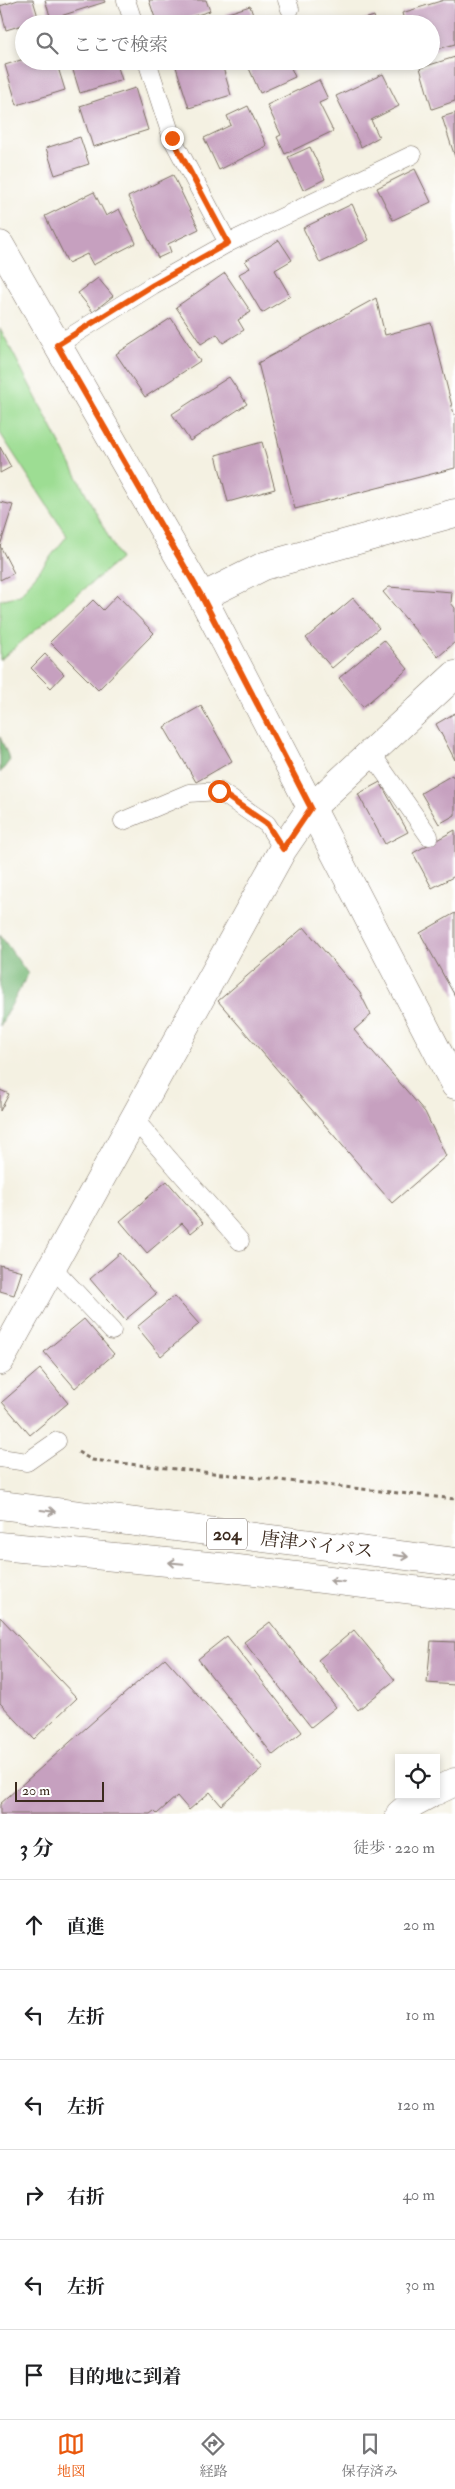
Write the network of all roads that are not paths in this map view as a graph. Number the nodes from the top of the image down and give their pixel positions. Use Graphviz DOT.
graph roads {
  1 [pos="126,0"];
  2 [pos="131,15"];
  3 [pos="150,70"];
  4 [pos="412,155"];
  5 [pos="228,243"];
  6 [pos="0,245"];
  7 [pos="57,345"];
  8 [pos="455,513"];
  9 [pos="202,597"];
  10 [pos="455,675"];
  11 [pos="371,753"];
  12 [pos="311,808"];
  13 [pos="124,821"];
  14 [pos="429,836"];
  15 [pos="283,849"];
  16 [pos="455,1085"];
  17 [pos="134,1119"];
  18 [pos="240,1242"];
  19 [pos="52,1267"];
  20 [pos="112,1331"];
  21 [pos="0,1361"];
  22 [pos="57,1441"];
  23 [pos="0,1458"];
  24 [pos="0,1505"];
  25 [pos="0,1546"];
  26 [pos="455,1562"];
  27 [pos="455,1595"];
  28 [pos="455,1782"];
  29 [pos="440,1789"];
  30 [pos="420,1799"];
  31 [pos="400,1814"];
  1 -- 2 [label="lane"];
  3 -- 5 [label="lane"];
  4 -- 5 [label="lane"];
  5 -- 7 [label="lane"];
  6 -- 7 [label="main road"];
  7 -- 9 [label="main road"];
  8 -- 9 [label="main road"];
  9 -- 12 [label="main road"];
  10 -- 11 [label="main road"];
  11 -- 12 [label="main road"];
  11 -- 14 [label="lane"];
  12 -- 15 [label="main road"];
  12 -- 16 [label="main road"];
  13 -- 15 [label="lane"];
  15 -- 17 [label="main road"];
  17 -- 18 [label="lane"];
  17 -- 19 [label="main road"];
  19 -- 20 [label="lane"];
  19 -- 21 [label="main road"];
  22 -- 23 [label="lane"];
  24 -- 26 [label="main road, 唐津バイパス / 204, one-way"];
  27 -- 25 [label="main road, 唐津バイパス / 204, one-way"];
  28 -- 29 [label="main road"];
  30 -- 31 [label="main road"];
}
